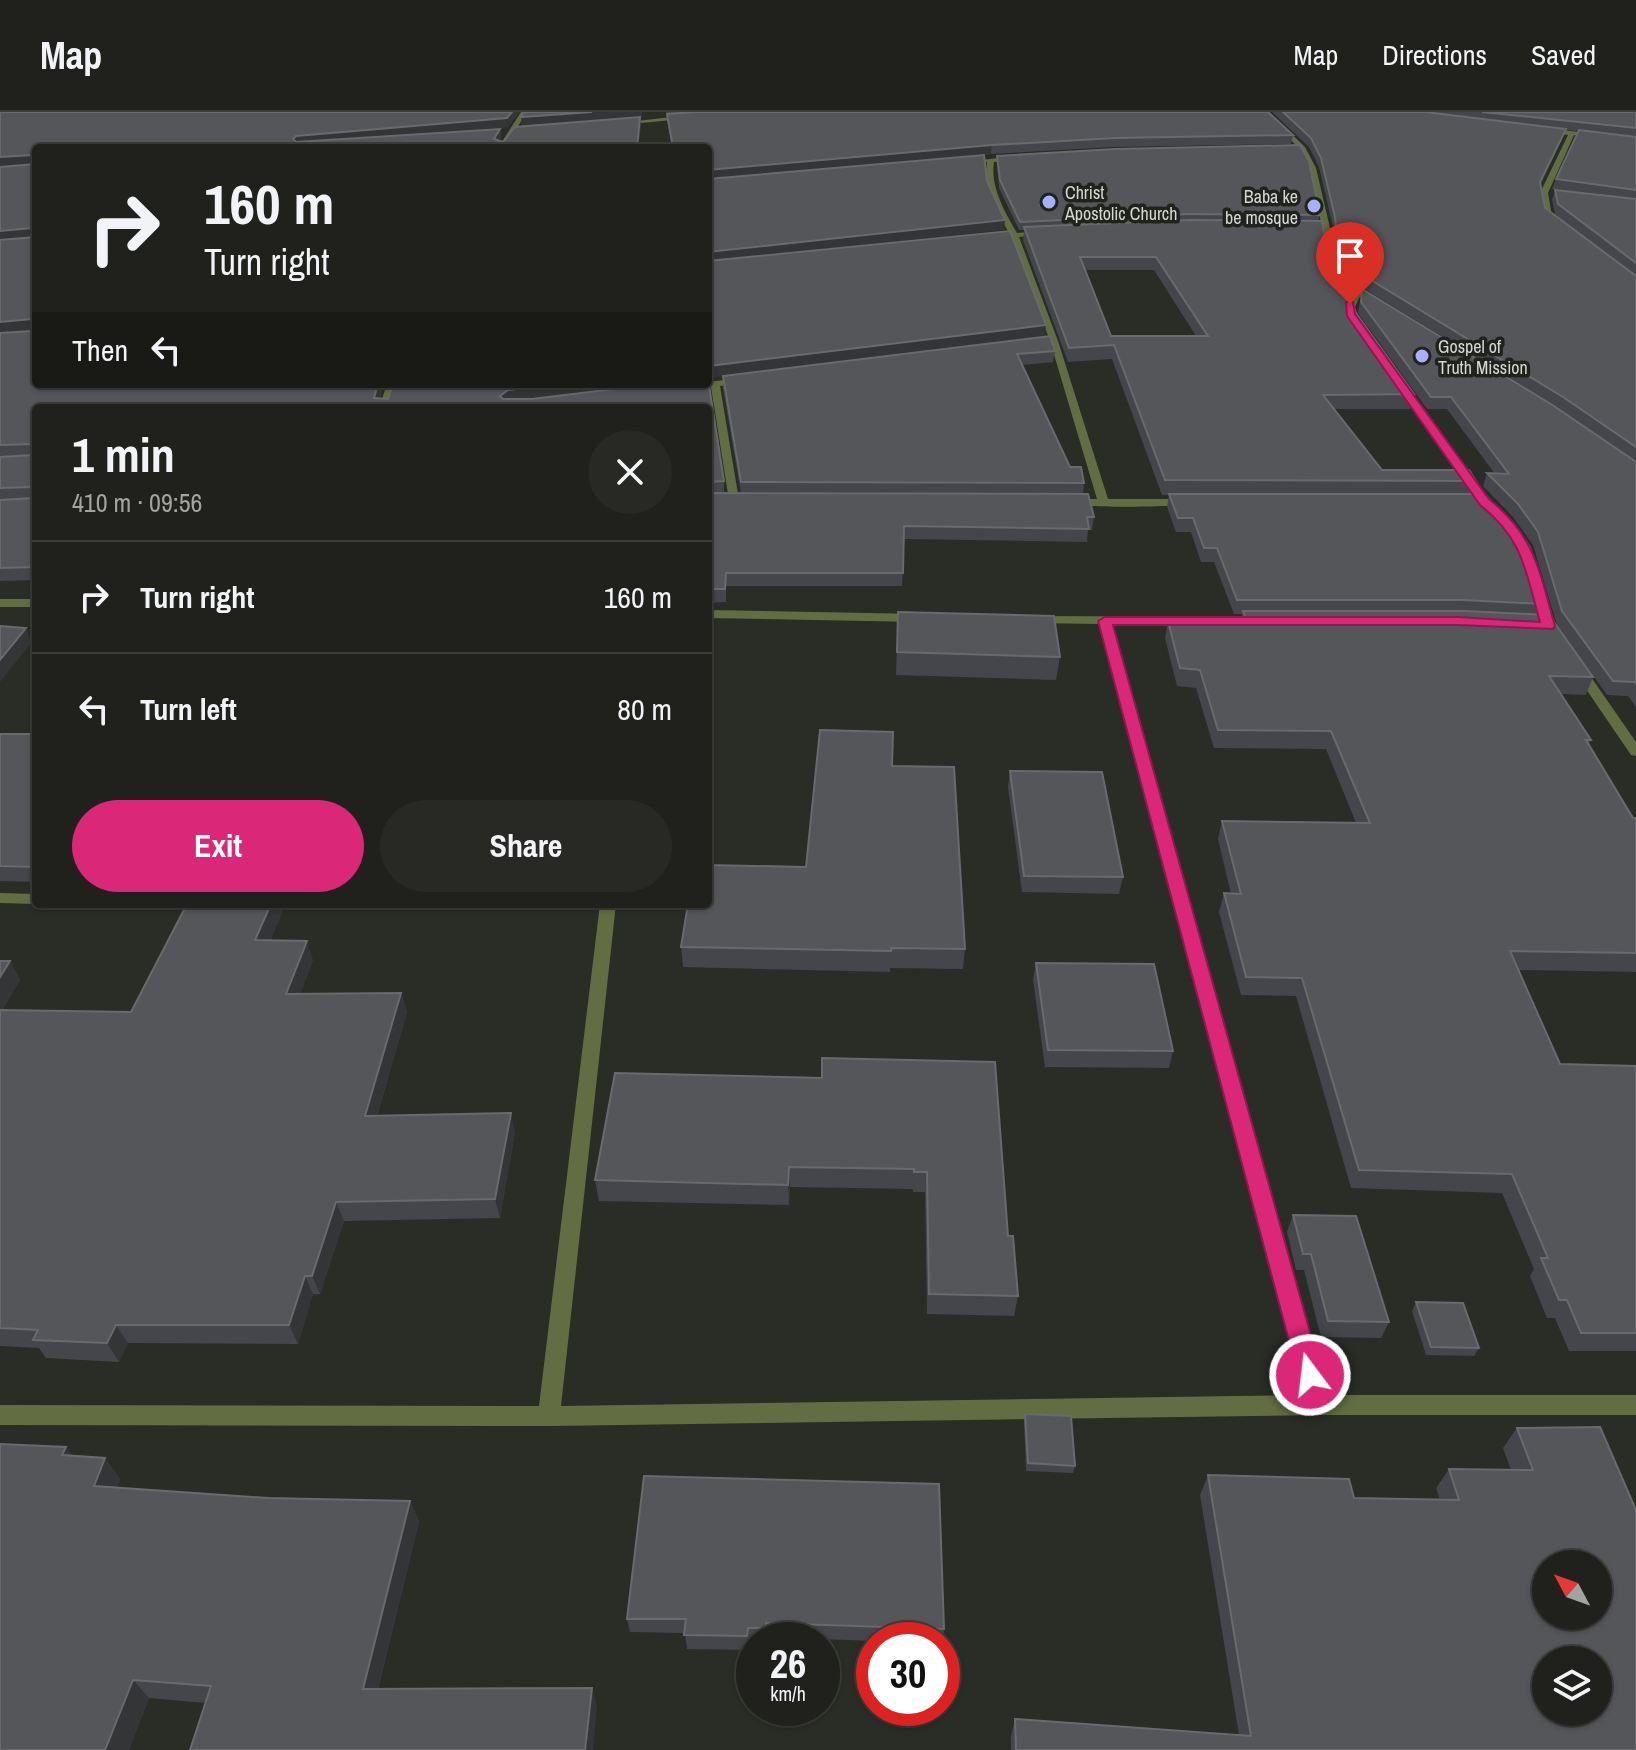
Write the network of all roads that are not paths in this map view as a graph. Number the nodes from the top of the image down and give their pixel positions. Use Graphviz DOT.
graph roads {
  1 [pos="524,112"];
  2 [pos="1265,112"];
  3 [pos="697,117"];
  4 [pos="619,123"];
  5 [pos="525,130"];
  6 [pos="1542,130"];
  7 [pos="509,132"];
  8 [pos="495,133"];
  9 [pos="1572,133"];
  10 [pos="1636,141"];
  11 [pos="503,144"];
  12 [pos="1287,148"];
  13 [pos="1303,148"];
  14 [pos="1021,157"];
  15 [pos="991,159"];
  16 [pos="959,162"];
  17 [pos="1544,193"];
  18 [pos="1559,195"];
  19 [pos="1561,226"];
  20 [pos="1311,228"];
  21 [pos="1326,228"];
  22 [pos="1060,232"];
  23 [pos="1014,235"];
  24 [pos="984,238"];
  25 [pos="1358,292"];
  26 [pos="1384,308"];
  27 [pos="1360,326"];
  28 [pos="1054,341"];
  29 [pos="1038,343"];
  30 [pos="1395,377"];
  31 [pos="746,380"];
  32 [pos="712,384"];
  33 [pos="715,384"];
  34 [pos="721,500"];
  35 [pos="734,500"];
  36 [pos="750,500"];
  37 [pos="1058,502"];
  38 [pos="1199,502"];
  39 [pos="1469,502"];
  40 [pos="1485,502"];
  41 [pos="1104,503"];
  42 [pos="0,603"];
  43 [pos="32,603"];
  44 [pos="712,614"];
  45 [pos="930,618"];
  46 [pos="1026,619"];
  47 [pos="1105,621"];
  48 [pos="1274,621"];
  49 [pos="1533,625"];
  50 [pos="1548,626"];
  51 [pos="1557,639"];
  52 [pos="1566,651"];
  53 [pos="1636,752"];
  54 [pos="0,898"];
  55 [pos="32,899"];
  56 [pos="608,908"];
  57 [pos="1318,1405"];
  58 [pos="1636,1405"];
  59 [pos="0,1415"];
  60 [pos="549,1416"];
  1 -- 7 [label="street"];
  2 -- 13 [label="street"];
  3 -- 4 [label="street"];
  5 -- 7 [label="street"];
  6 -- 9 [label="street"];
  7 -- 8 [label="street"];
  7 -- 11 [label="street"];
  9 -- 10 [label="street"];
  9 -- 17 [label="street"];
  12 -- 13 [label="street"];
  13 -- 21 [label="street"];
  14 -- 15 [label="street"];
  15 -- 16 [label="street"];
  15 -- 23 [label="street"];
  17 -- 18 [label="street"];
  17 -- 19 [label="street"];
  20 -- 21 [label="street"];
  21 -- 25 [label="street"];
  22 -- 23 [label="street"];
  23 -- 24 [label="street"];
  23 -- 28 [label="street"];
  25 -- 26 [label="street"];
  25 -- 27 [label="street"];
  28 -- 29 [label="street"];
  28 -- 41 [label="street"];
  30 -- 40 [label="street"];
  31 -- 33 [label="street"];
  32 -- 33 [label="street"];
  33 -- 35 [label="street"];
  34 -- 35 [label="street"];
  35 -- 36 [label="street"];
  37 -- 41 [label="street"];
  38 -- 41 [label="street"];
  39 -- 40 [label="street"];
  40 -- 50 [label="street"];
  42 -- 43 [label="street"];
  44 -- 45 [label="street"];
  46 -- 47 [label="street"];
  47 -- 48 [label="street"];
  47 -- 57 [label="street"];
  49 -- 50 [label="street"];
  50 -- 51 [label="street"];
  52 -- 53 [label="street"];
  54 -- 55 [label="street"];
  56 -- 60 [label="street"];
  57 -- 58 [label="street"];
  57 -- 60 [label="street"];
  59 -- 60 [label="street"];
}
